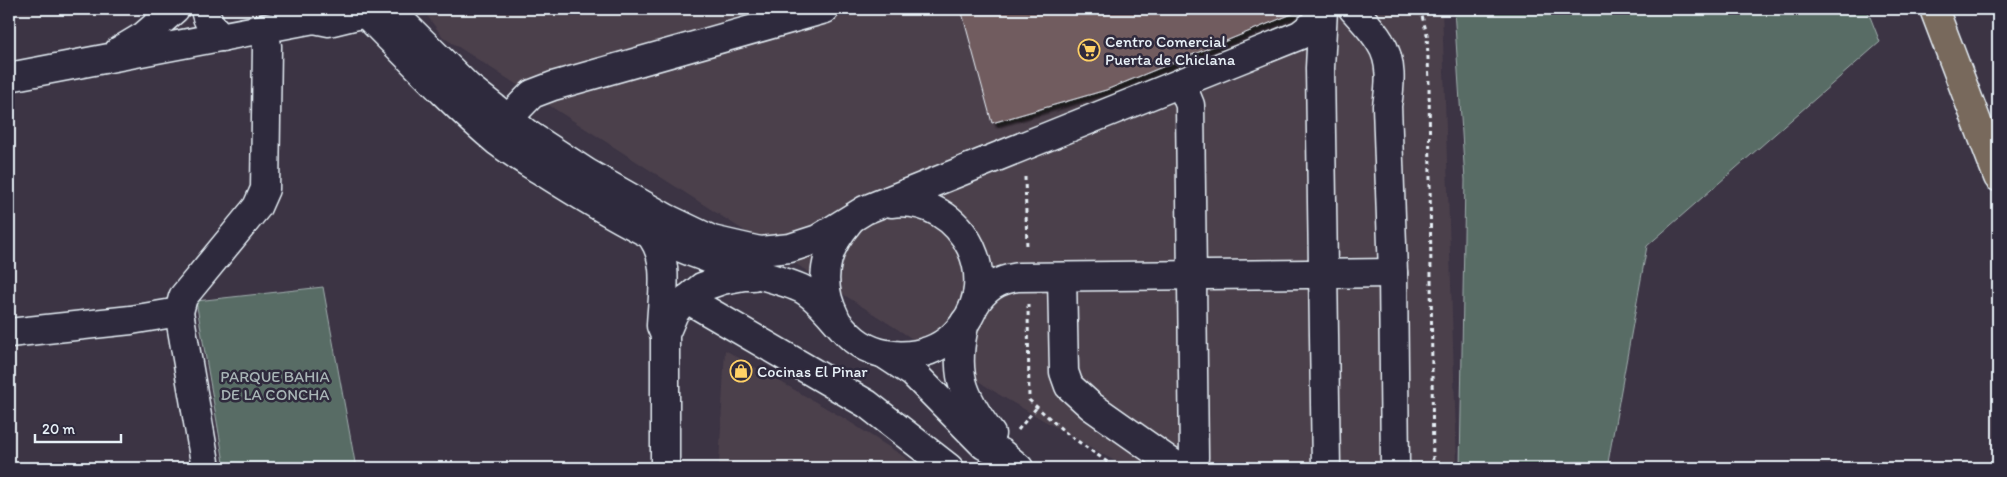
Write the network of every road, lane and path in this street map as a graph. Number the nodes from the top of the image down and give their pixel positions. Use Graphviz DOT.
graph roads {
  1 [pos="175,9"];
  2 [pos="205,9"];
  3 [pos="825,9"];
  4 [pos="1323,9"];
  5 [pos="1353,9"];
  6 [pos="1420,9"];
  7 [pos="1934,9"];
  8 [pos="372,10"];
  9 [pos="317,14"];
  10 [pos="264,29"];
  11 [pos="222,37"];
  12 [pos="101,60"];
  13 [pos="9,77"];
  14 [pos="1180,83"];
  15 [pos="499,127"];
  16 [pos="1998,177"];
  17 [pos="882,204"];
  18 [pos="850,221"];
  19 [pos="649,233"];
  20 [pos="1322,274"];
  21 [pos="1393,274"];
  22 [pos="1192,275"];
  23 [pos="765,277"];
  24 [pos="1062,277"];
  25 [pos="687,298"];
  26 [pos="179,312"];
  27 [pos="969,314"];
  28 [pos="838,323"];
  29 [pos="9,333"];
  30 [pos="665,334"];
  31 [pos="883,354"];
  32 [pos="1010,460"];
  33 [pos="206,468"];
  34 [pos="665,468"];
  35 [pos="949,468"];
  36 [pos="1179,468"];
  37 [pos="1189,468"];
  38 [pos="1326,468"];
  39 [pos="1395,468"];
  40 [pos="1434,468"];
  1 -- 12 [label="street"];
  2 -- 11 [label="street"];
  3 -- 15 [label="street"];
  4 -- 14 [label="street"];
  4 -- 20 [label="street"];
  5 -- 21 [label="street"];
  6 -- 40 [label="path"];
  7 -- 16 [label="highway"];
  8 -- 9 [label="street"];
  8 -- 15 [label="street"];
  9 -- 10 [label="street"];
  10 -- 11 [label="street"];
  10 -- 26 [label="street"];
  11 -- 12 [label="street"];
  12 -- 13 [label="street"];
  14 -- 17 [label="street"];
  14 -- 22 [label="street"];
  15 -- 18 [label="street"];
  15 -- 19 [label="street"];
  17 -- 18 [label="street"];
  17 -- 27 [label="street"];
  18 -- 28 [label="street"];
  19 -- 23 [label="street"];
  19 -- 30 [label="street"];
  20 -- 21 [label="street"];
  20 -- 22 [label="street"];
  20 -- 38 [label="street"];
  21 -- 39 [label="street"];
  22 -- 24 [label="street"];
  22 -- 37 [label="street"];
  23 -- 25 [label="street"];
  23 -- 28 [label="street"];
  24 -- 27 [label="street"];
  24 -- 36 [label="street"];
  25 -- 30 [label="street"];
  25 -- 35 [label="street"];
  26 -- 29 [label="street"];
  26 -- 33 [label="street"];
  27 -- 31 [label="street"];
  27 -- 32 [label="street"];
  28 -- 31 [label="street"];
  30 -- 34 [label="street"];
  31 -- 32 [label="street"];
}
